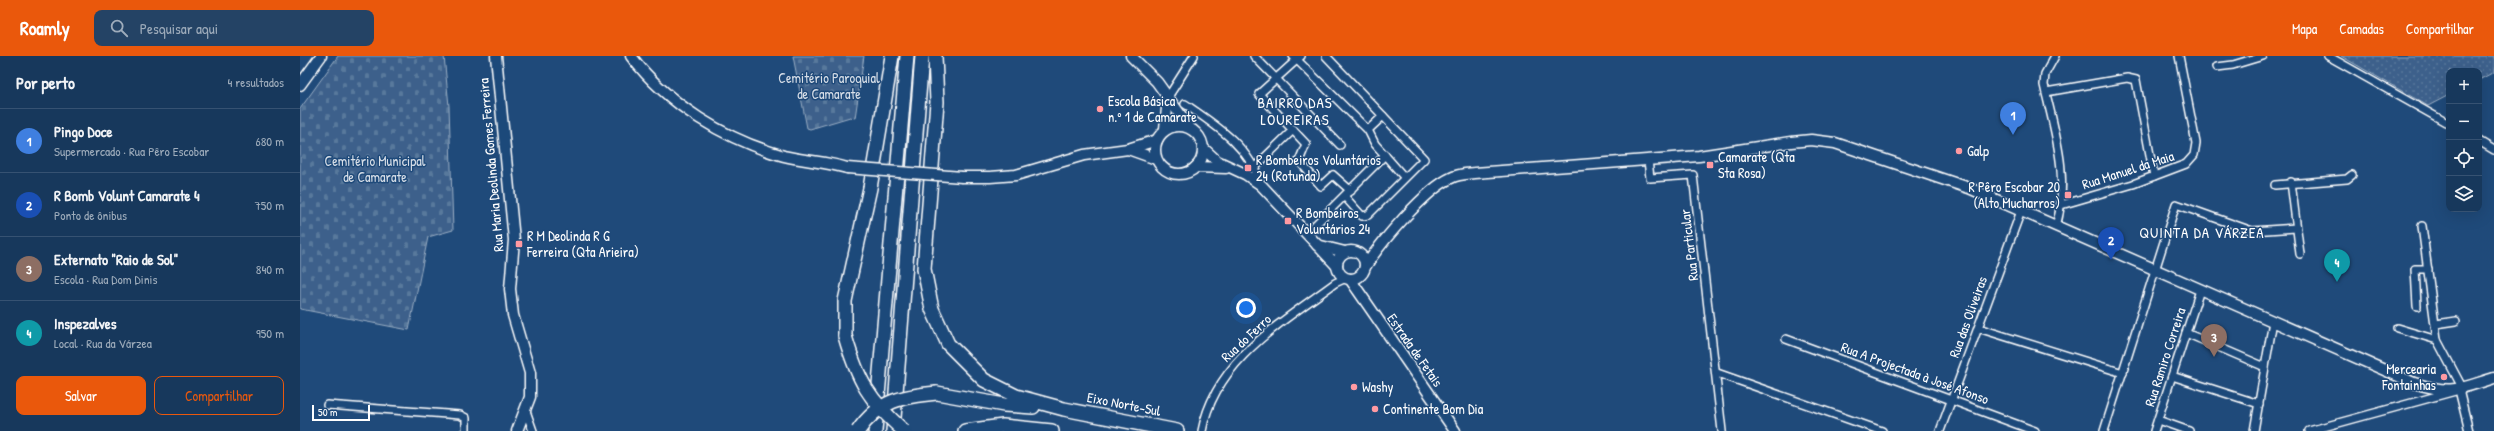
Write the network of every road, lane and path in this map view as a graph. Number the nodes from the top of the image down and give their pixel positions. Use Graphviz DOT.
graph roads {
  1 [pos="321,56"];
  2 [pos="496,56"];
  3 [pos="631,56"];
  4 [pos="892,56"];
  5 [pos="907,56"];
  6 [pos="922,56"];
  7 [pos="935,56"];
  8 [pos="1131,56"];
  9 [pos="1194,56"];
  10 [pos="1254,56"];
  11 [pos="1326,56"];
  12 [pos="2055,56"];
  13 [pos="2179,56"];
  14 [pos="2263,56"];
  15 [pos="2328,56"];
  16 [pos="1297,57"];
  17 [pos="2217,67"];
  18 [pos="1277,78"];
  19 [pos="300,85"];
  20 [pos="2046,92"];
  21 [pos="1168,97"];
  22 [pos="1185,104"];
  23 [pos="1383,116"];
  24 [pos="2446,122"];
  25 [pos="1189,127"];
  26 [pos="1166,129"];
  27 [pos="1293,130"];
  28 [pos="1368,130"];
  29 [pos="1157,140"];
  30 [pos="2482,143"];
  31 [pos="1340,145"];
  32 [pos="1203,148"];
  33 [pos="1128,149"];
  34 [pos="2494,150"];
  35 [pos="1385,156"];
  36 [pos="1156,159"];
  37 [pos="1648,160"];
  38 [pos="1196,167"];
  39 [pos="1255,167"];
  40 [pos="1229,168"];
  41 [pos="2352,175"];
  42 [pos="2154,176"];
  43 [pos="1404,177"];
  44 [pos="2291,182"];
  45 [pos="1261,185"];
  46 [pos="2275,185"];
  47 [pos="1351,191"];
  48 [pos="1345,197"];
  49 [pos="2060,205"];
  50 [pos="2021,212"];
  51 [pos="1314,226"];
  52 [pos="2422,226"];
  53 [pos="2056,227"];
  54 [pos="2296,228"];
  55 [pos="1380,243"];
  56 [pos="1317,245"];
  57 [pos="1350,252"];
  58 [pos="2300,254"];
  59 [pos="1364,269"];
  60 [pos="2428,269"];
  61 [pos="2156,271"];
  62 [pos="1343,274"];
  63 [pos="2200,290"];
  64 [pos="1368,304"];
  65 [pos="2417,306"];
  66 [pos="2273,321"];
  67 [pos="2456,321"];
  68 [pos="2436,324"];
  69 [pos="1978,328"];
  70 [pos="2398,328"];
  71 [pos="2186,333"];
  72 [pos="1786,339"];
  73 [pos="2437,340"];
  74 [pos="2265,367"];
  75 [pos="1717,373"];
  76 [pos="2123,373"];
  77 [pos="2172,376"];
  78 [pos="2494,378"];
  79 [pos="2461,390"];
  80 [pos="1951,401"];
  81 [pos="2259,404"];
  82 [pos="327,405"];
  83 [pos="1064,409"];
  84 [pos="526,411"];
  85 [pos="2158,420"];
  86 [pos="466,431"];
  87 [pos="517,431"];
  88 [pos="533,431"];
  89 [pos="858,431"];
  90 [pos="875,431"];
  91 [pos="893,431"];
  92 [pos="904,431"];
  93 [pos="965,431"];
  94 [pos="1052,431"];
  95 [pos="1177,431"];
  96 [pos="1202,431"];
  97 [pos="1455,431"];
  98 [pos="1722,431"];
  99 [pos="1882,431"];
  100 [pos="1940,431"];
  101 [pos="2035,431"];
  102 [pos="2104,431"];
  103 [pos="2154,431"];
  104 [pos="2189,431"];
  105 [pos="2254,431"];
  106 [pos="2308,431"];
  107 [pos="2470,431"];
  1 -- 19 [label="street"];
  2 -- 84 [label="street, Rua Maria Deolinda Gomes Ferreira"];
  3 -- 33 [label="street, bridge"];
  4 -- 92 [label="highway, bridge"];
  5 -- 90 [label="highway"];
  6 -- 91 [label="highway"];
  7 -- 83 [label="highway"];
  8 -- 21 [label="street"];
  9 -- 21 [label="street"];
  10 -- 18 [label="street"];
  11 -- 23 [label="street"];
  12 -- 20 [label="street"];
  13 -- 42 [label="street, Rua Manuel da Maia"];
  14 -- 17 [label="street"];
  15 -- 24 [label="street"];
  16 -- 18 [label="street"];
  16 -- 28 [label="street"];
  18 -- 27 [label="street"];
  18 -- 31 [label="street"];
  20 -- 42 [label="street"];
  20 -- 49 [label="street"];
  21 -- 25 [label="street"];
  21 -- 26 [label="street"];
  22 -- 39 [label="street"];
  23 -- 28 [label="street"];
  23 -- 43 [label="street"];
  25 -- 26 [label="street"];
  25 -- 32 [label="street"];
  26 -- 29 [label="street"];
  27 -- 39 [label="street"];
  27 -- 47 [label="street"];
  28 -- 35 [label="street"];
  29 -- 33 [label="street"];
  29 -- 36 [label="street"];
  30 -- 34 [label="street"];
  32 -- 38 [label="street"];
  32 -- 40 [label="street"];
  33 -- 36 [label="street"];
  35 -- 43 [label="street"];
  35 -- 47 [label="street"];
  36 -- 38 [label="street"];
  37 -- 50 [label="street"];
  37 -- 55 [label="street"];
  37 -- 75 [label="street, Rua Particular"];
  38 -- 40 [label="street"];
  39 -- 45 [label="street"];
  40 -- 45 [label="street, Estrada de Fetais"];
  41 -- 44 [label="street"];
  42 -- 49 [label="street, Rua Manuel da Maia"];
  43 -- 48 [label="street"];
  44 -- 46 [label="street"];
  44 -- 54 [label="street"];
  45 -- 56 [label="street, Estrada de Fetais"];
  47 -- 48 [label="street"];
  48 -- 51 [label="street"];
  49 -- 53 [label="street"];
  50 -- 53 [label="street"];
  50 -- 69 [label="street, Rua das Oliveiras"];
  52 -- 60 [label="street"];
  53 -- 61 [label="street"];
  54 -- 58 [label="street"];
  54 -- 61 [label="street"];
  55 -- 57 [label="street"];
  55 -- 59 [label="street"];
  56 -- 57 [label="street"];
  56 -- 62 [label="street, Estrada de Fetais"];
  57 -- 59 [label="street"];
  57 -- 62 [label="street"];
  59 -- 62 [label="street"];
  59 -- 64 [label="street, Estrada de Fetais"];
  60 -- 65 [label="street"];
  60 -- 68 [label="street"];
  61 -- 63 [label="street"];
  61 -- 76 [label="street"];
  62 -- 64 [label="street, Estrada de Fetais"];
  62 -- 96 [label="street, Rua do Ferro"];
  63 -- 66 [label="street"];
  63 -- 71 [label="street, Rua Ramiro Correira"];
  64 -- 97 [label="street, Estrada de Fetais"];
  66 -- 74 [label="street"];
  66 -- 79 [label="street"];
  67 -- 68 [label="street"];
  68 -- 73 [label="street"];
  69 -- 76 [label="street"];
  69 -- 80 [label="street, Rua das Oliveiras"];
  70 -- 73 [label="street"];
  71 -- 74 [label="street"];
  71 -- 77 [label="street, Rua Ramiro Correira"];
  72 -- 80 [label="street, Rua A Projectada à José Afonso"];
  73 -- 79 [label="street"];
  74 -- 81 [label="street"];
  75 -- 98 [label="street, Rua Particular"];
  75 -- 99 [label="street"];
  76 -- 102 [label="street"];
  77 -- 81 [label="street"];
  77 -- 85 [label="street, Rua Ramiro Correira"];
  78 -- 79 [label="street"];
  79 -- 106 [label="street"];
  79 -- 107 [label="street"];
  80 -- 100 [label="street, Rua das Oliveiras"];
  80 -- 101 [label="street, Rua A Projectada à José Afonso"];
  81 -- 105 [label="street"];
  82 -- 86 [label="street"];
  83 -- 89 [label="highway, bridge"];
  83 -- 95 [label="highway, Eixo Norte-Sul"];
  84 -- 87 [label="street, Rua Maria Deolinda Gomes Ferreira"];
  84 -- 88 [label="street"];
  85 -- 103 [label="street, Rua Ramiro Correira"];
  85 -- 104 [label="street"];
  93 -- 94 [label="highway"];
}
